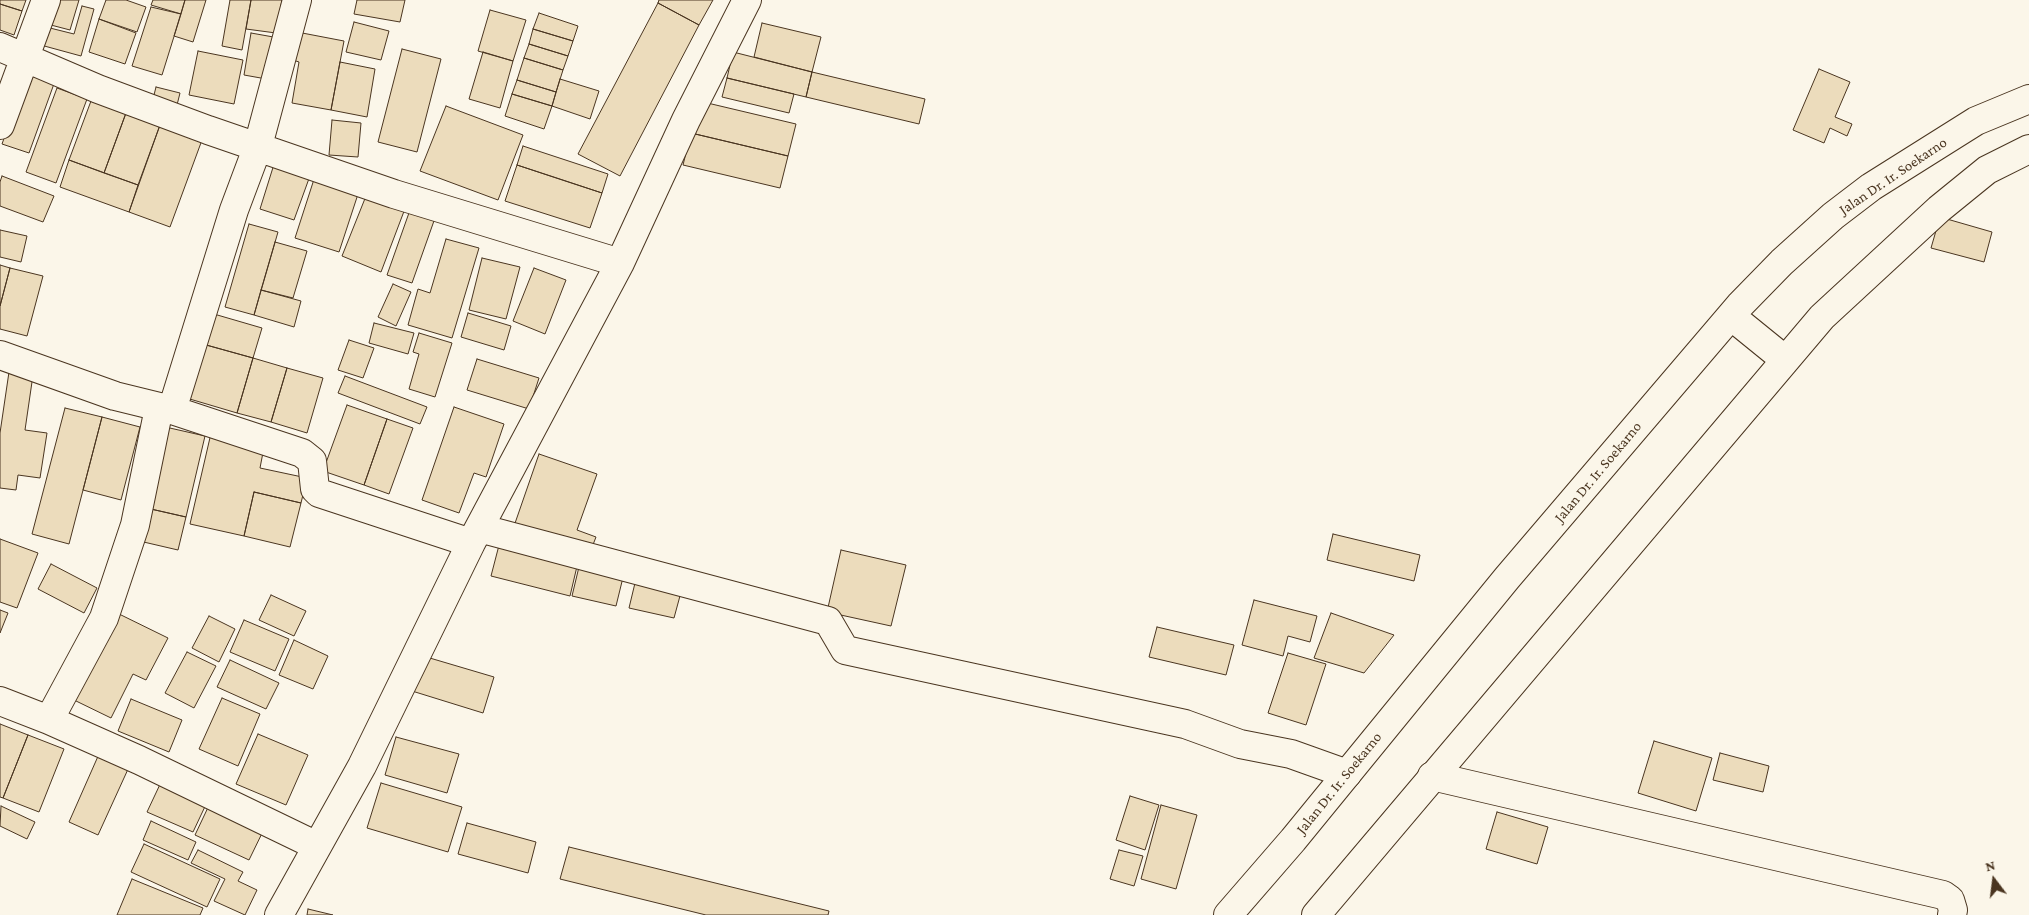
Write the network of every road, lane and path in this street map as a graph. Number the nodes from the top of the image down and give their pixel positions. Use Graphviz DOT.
graph roads {
  1 [pos="46,0"];
  2 [pos="297,0"];
  3 [pos="748,0"];
  4 [pos="0,47"];
  5 [pos="26,57"];
  6 [pos="2029,99"];
  7 [pos="0,125"];
  8 [pos="258,146"];
  9 [pos="2029,149"];
  10 [pos="620,263"];
  11 [pos="1731,316"];
  12 [pos="0,355"];
  13 [pos="1784,359"];
  14 [pos="166,409"];
  15 [pos="475,536"];
  16 [pos="0,702"];
  17 [pos="49,720"];
  18 [pos="1347,774"];
  19 [pos="1444,779"];
  20 [pos="317,846"];
  21 [pos="279,915"];
  22 [pos="1228,915"];
  23 [pos="1316,915"];
  24 [pos="1952,915"];
  1 -- 5 [label="street"];
  2 -- 8 [label="street"];
  3 -- 10 [label="street"];
  4 -- 5 [label="street"];
  5 -- 7 [label="street"];
  5 -- 8 [label="street"];
  6 -- 11 [label="street, Jalan Dr. Ir. Soekarno"];
  8 -- 10 [label="street"];
  8 -- 14 [label="street"];
  9 -- 13 [label="street"];
  10 -- 15 [label="street"];
  11 -- 13 [label="street"];
  11 -- 18 [label="street, Jalan Dr. Ir. Soekarno"];
  12 -- 14 [label="street"];
  13 -- 19 [label="street"];
  14 -- 15 [label="street"];
  14 -- 17 [label="street"];
  15 -- 18 [label="street"];
  15 -- 20 [label="street"];
  16 -- 17 [label="street"];
  17 -- 20 [label="street"];
  18 -- 22 [label="street, Jalan Dr. Ir. Soekarno"];
  19 -- 23 [label="street"];
  19 -- 24 [label="street"];
  20 -- 21 [label="street"];
}
